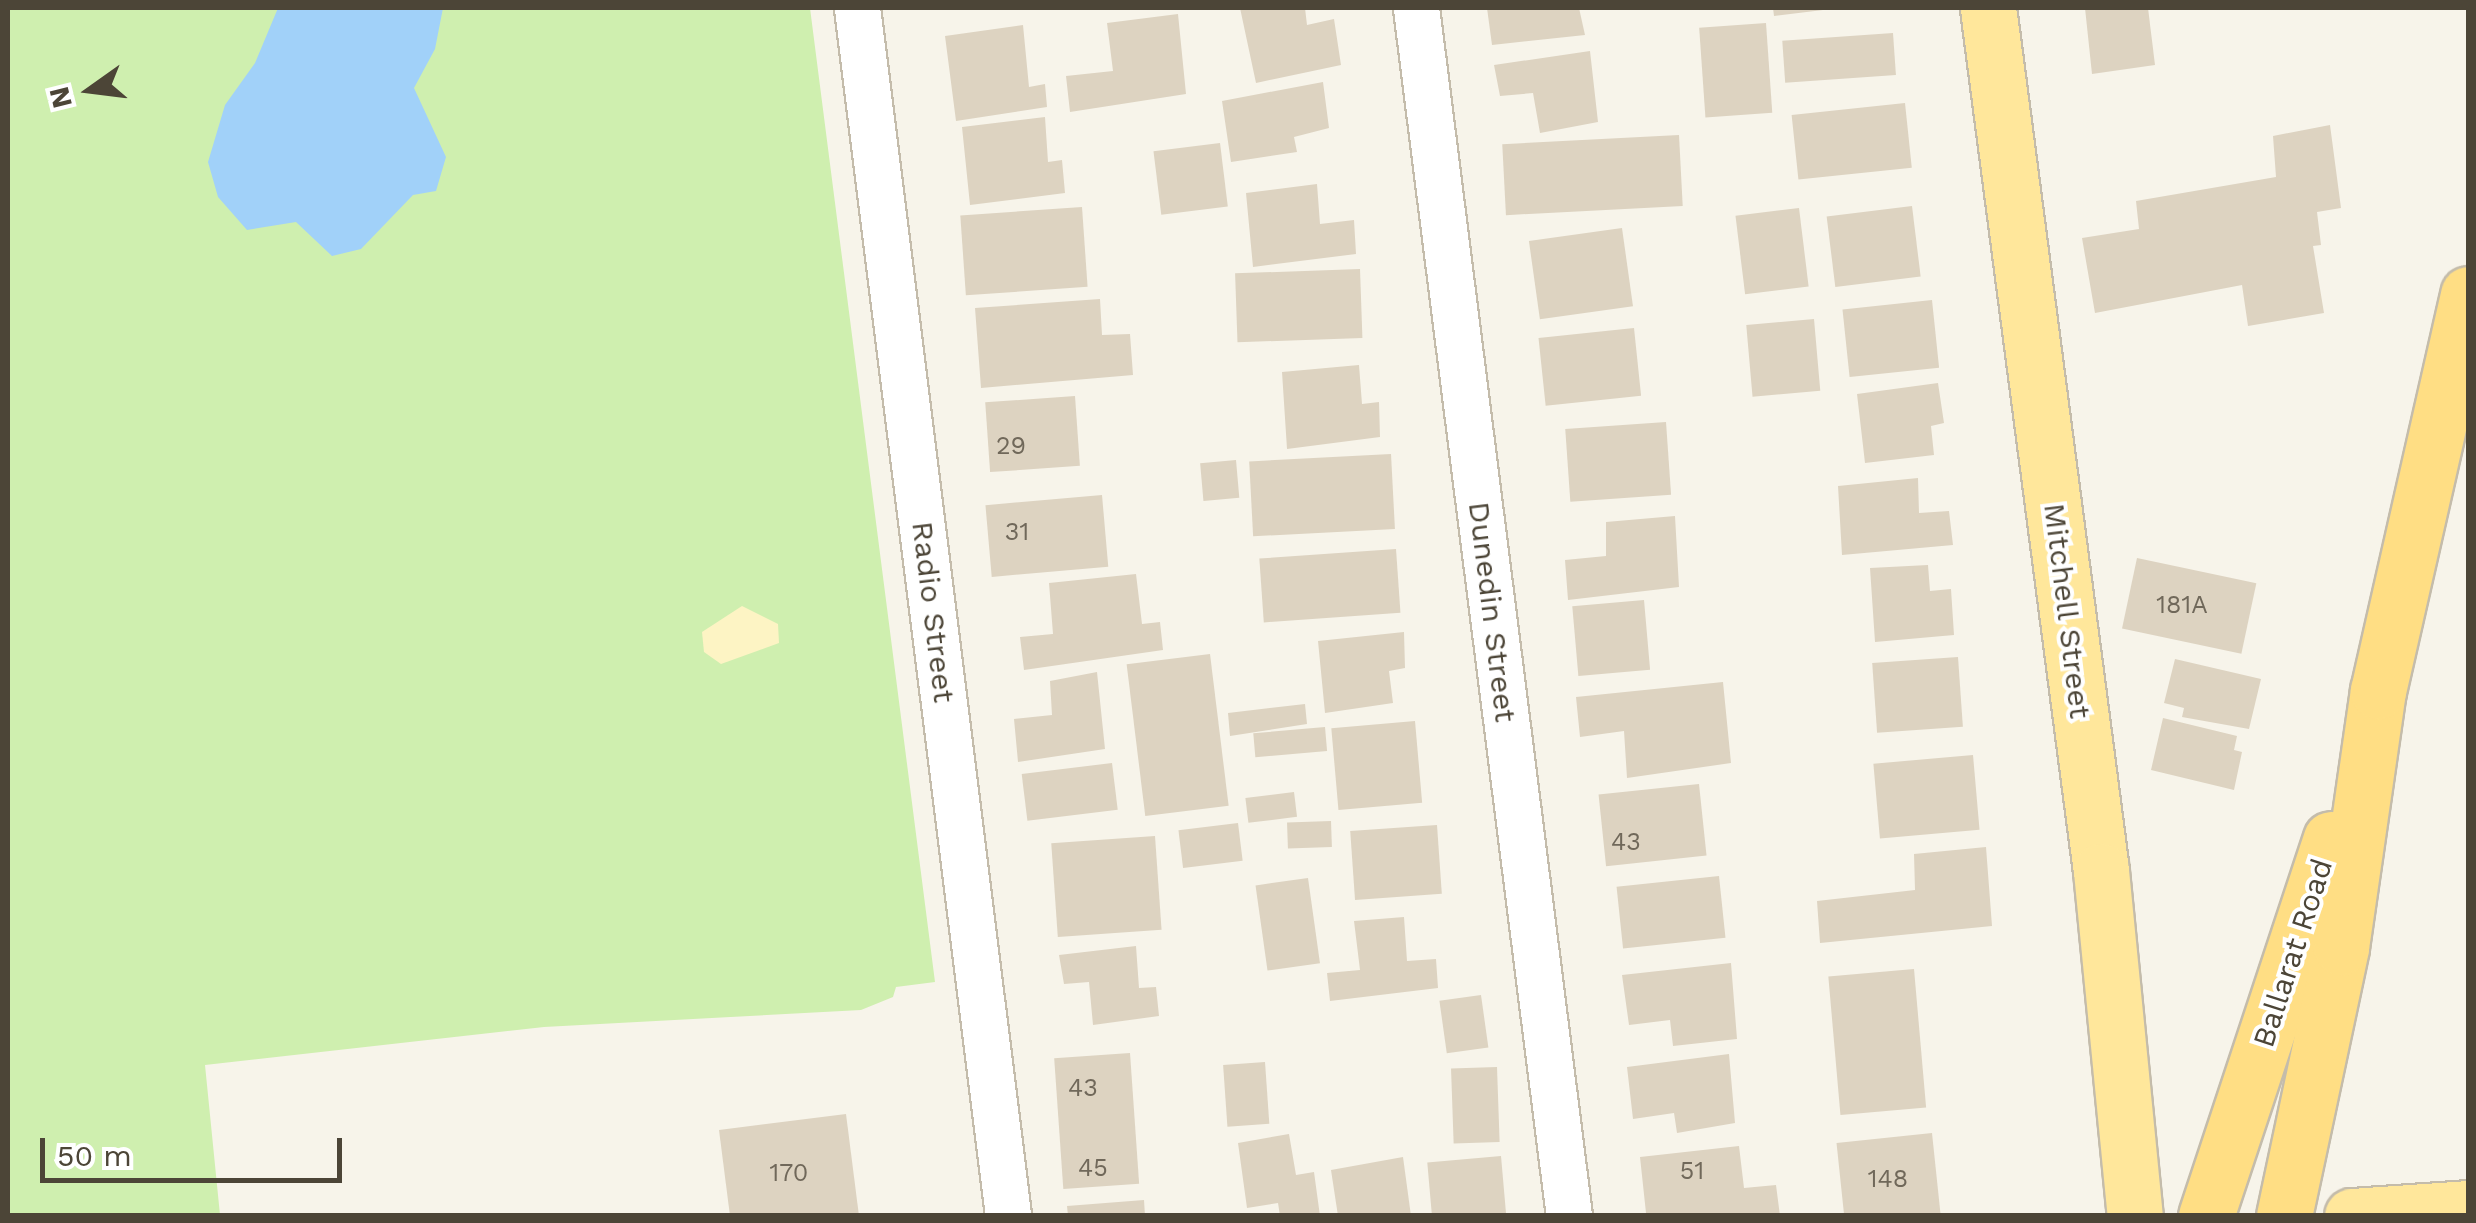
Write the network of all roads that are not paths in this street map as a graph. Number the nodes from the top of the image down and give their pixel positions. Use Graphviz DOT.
graph roads {
  1 [pos="857,8"];
  2 [pos="1416,8"];
  3 [pos="1988,8"];
  4 [pos="2468,294"];
  5 [pos="2378,691"];
  6 [pos="2468,1208"];
  7 [pos="1008,1216"];
  8 [pos="1568,1216"];
  9 [pos="2136,1216"];
  10 [pos="2206,1216"];
  11 [pos="2284,1216"];
  12 [pos="2352,1216"];
  1 -- 7 [label="street, Radio Street"];
  2 -- 8 [label="street, Dunedin Street"];
  3 -- 9 [label="main road, Mitchell Street"];
  4 -- 5 [label="highway, Ballarat Road"];
  5 -- 10 [label="highway, Ballarat Road"];
  5 -- 11 [label="highway, Ballarat Road"];
  6 -- 12 [label="main road"];
}
